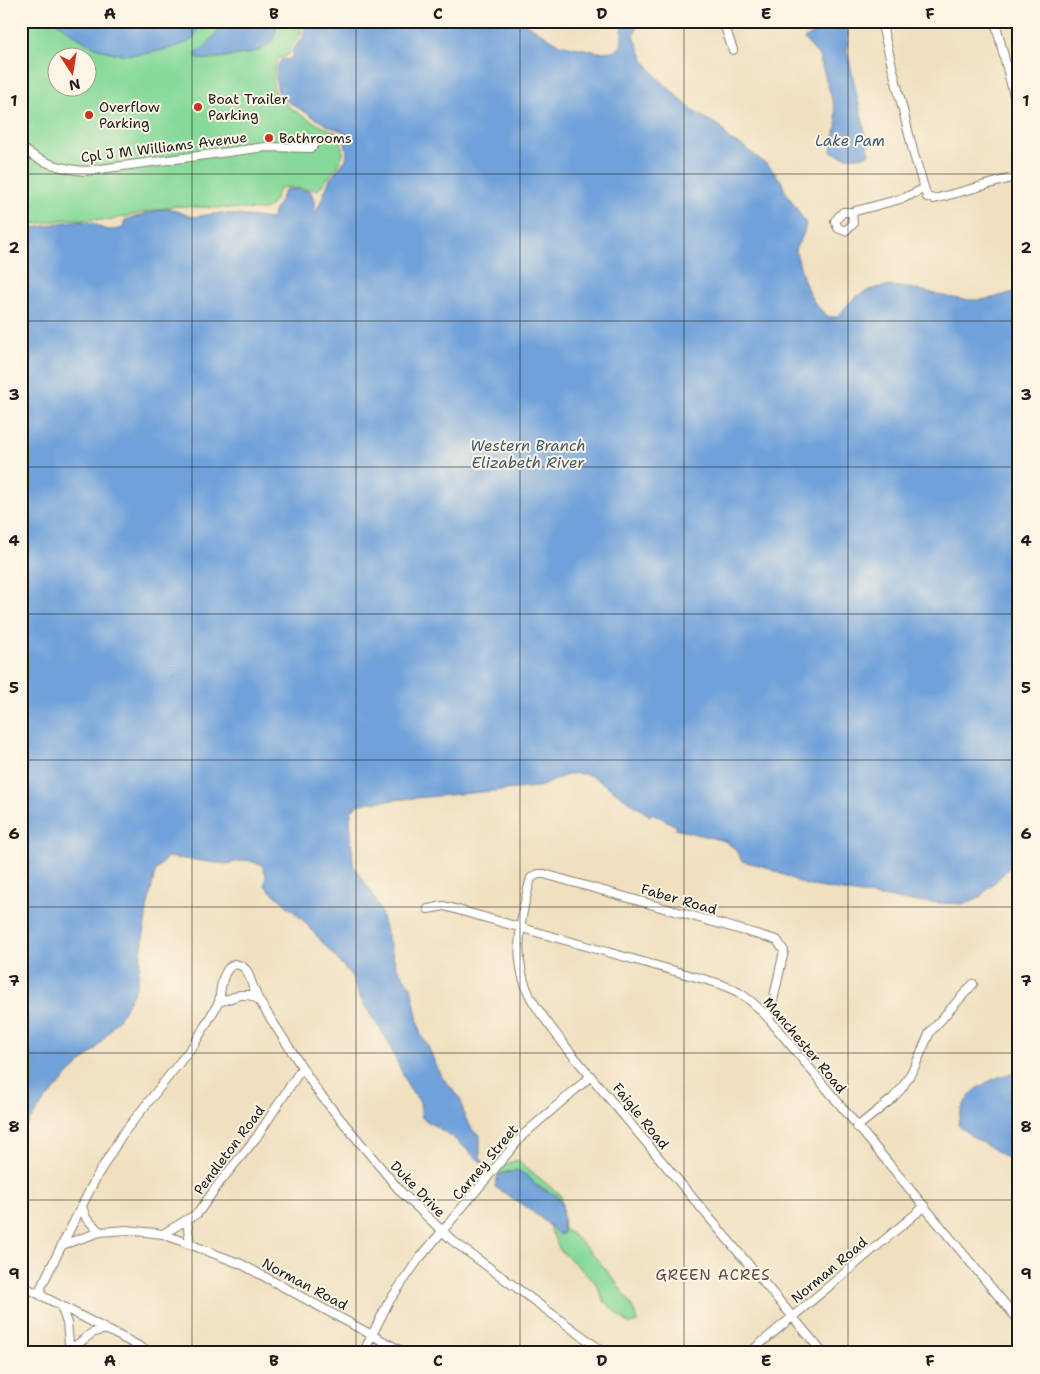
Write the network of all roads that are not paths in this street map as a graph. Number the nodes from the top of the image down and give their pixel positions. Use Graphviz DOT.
graph roads {
  1 [pos="722,21"];
  2 [pos="882,21"];
  3 [pos="995,21"];
  4 [pos="733,50"];
  5 [pos="1019,115"];
  6 [pos="314,145"];
  7 [pos="21,147"];
  8 [pos="1019,176"];
  9 [pos="923,189"];
  10 [pos="852,212"];
  11 [pos="544,874"];
  12 [pos="428,909"];
  13 [pos="520,927"];
  14 [pos="973,984"];
  15 [pos="258,999"];
  16 [pos="219,1002"];
  17 [pos="768,1019"];
  18 [pos="302,1068"];
  19 [pos="591,1076"];
  20 [pos="857,1127"];
  21 [pos="82,1206"];
  22 [pos="924,1206"];
  23 [pos="187,1220"];
  24 [pos="100,1232"];
  25 [pos="442,1232"];
  26 [pos="163,1234"];
  27 [pos="190,1244"];
  28 [pos="62,1245"];
  29 [pos="25,1287"];
  30 [pos="42,1296"];
  31 [pos="61,1306"];
  32 [pos="792,1316"];
  33 [pos="1019,1320"];
  34 [pos="105,1329"];
  35 [pos="372,1335"];
  36 [pos="70,1352"];
  37 [pos="152,1353"];
  38 [pos="363,1353"];
  39 [pos="405,1353"];
  40 [pos="605,1353"];
  41 [pos="749,1353"];
  42 [pos="823,1353"];
  1 -- 4 [label="street"];
  2 -- 9 [label="street"];
  3 -- 5 [label="street"];
  6 -- 7 [label="street, Cpl J M Williams Avenue"];
  8 -- 9 [label="street"];
  9 -- 10 [label="street"];
  11 -- 13 [label="street, Faigle Road"];
  11 -- 17 [label="street, Faber Road"];
  12 -- 13 [label="street, Manchester Road"];
  13 -- 17 [label="street, Manchester Road"];
  13 -- 19 [label="street, Faigle Road"];
  14 -- 20 [label="street"];
  15 -- 16 [label="street"];
  15 -- 16 [label="street, Duke Drive"];
  15 -- 18 [label="street, Duke Drive"];
  16 -- 21 [label="street, Duke Drive"];
  17 -- 20 [label="street, Manchester Road"];
  18 -- 23 [label="street, Pendleton Road"];
  18 -- 25 [label="street, Duke Drive"];
  19 -- 25 [label="street, Carney Street"];
  19 -- 32 [label="street, Faigle Road"];
  20 -- 22 [label="street, Manchester Road"];
  21 -- 24 [label="street"];
  21 -- 28 [label="street, Duke Drive"];
  22 -- 32 [label="street, Norman Road"];
  22 -- 33 [label="street, Manchester Road"];
  23 -- 26 [label="street, Pendleton Road"];
  23 -- 27 [label="street"];
  24 -- 26 [label="street, Norman Road"];
  24 -- 28 [label="street, Norman Road"];
  25 -- 35 [label="street, Carney Street"];
  25 -- 40 [label="street, Duke Drive"];
  26 -- 27 [label="street, Norman Road"];
  27 -- 35 [label="street, Norman Road"];
  28 -- 30 [label="street, Duke Drive"];
  29 -- 30 [label="street"];
  30 -- 31 [label="street"];
  31 -- 34 [label="street"];
  31 -- 36 [label="street"];
  32 -- 41 [label="street, Norman Road"];
  32 -- 42 [label="street, Faigle Road"];
  34 -- 36 [label="street"];
  34 -- 37 [label="street"];
  35 -- 38 [label="street, Carney Street"];
  35 -- 39 [label="street, Norman Road"];
}
